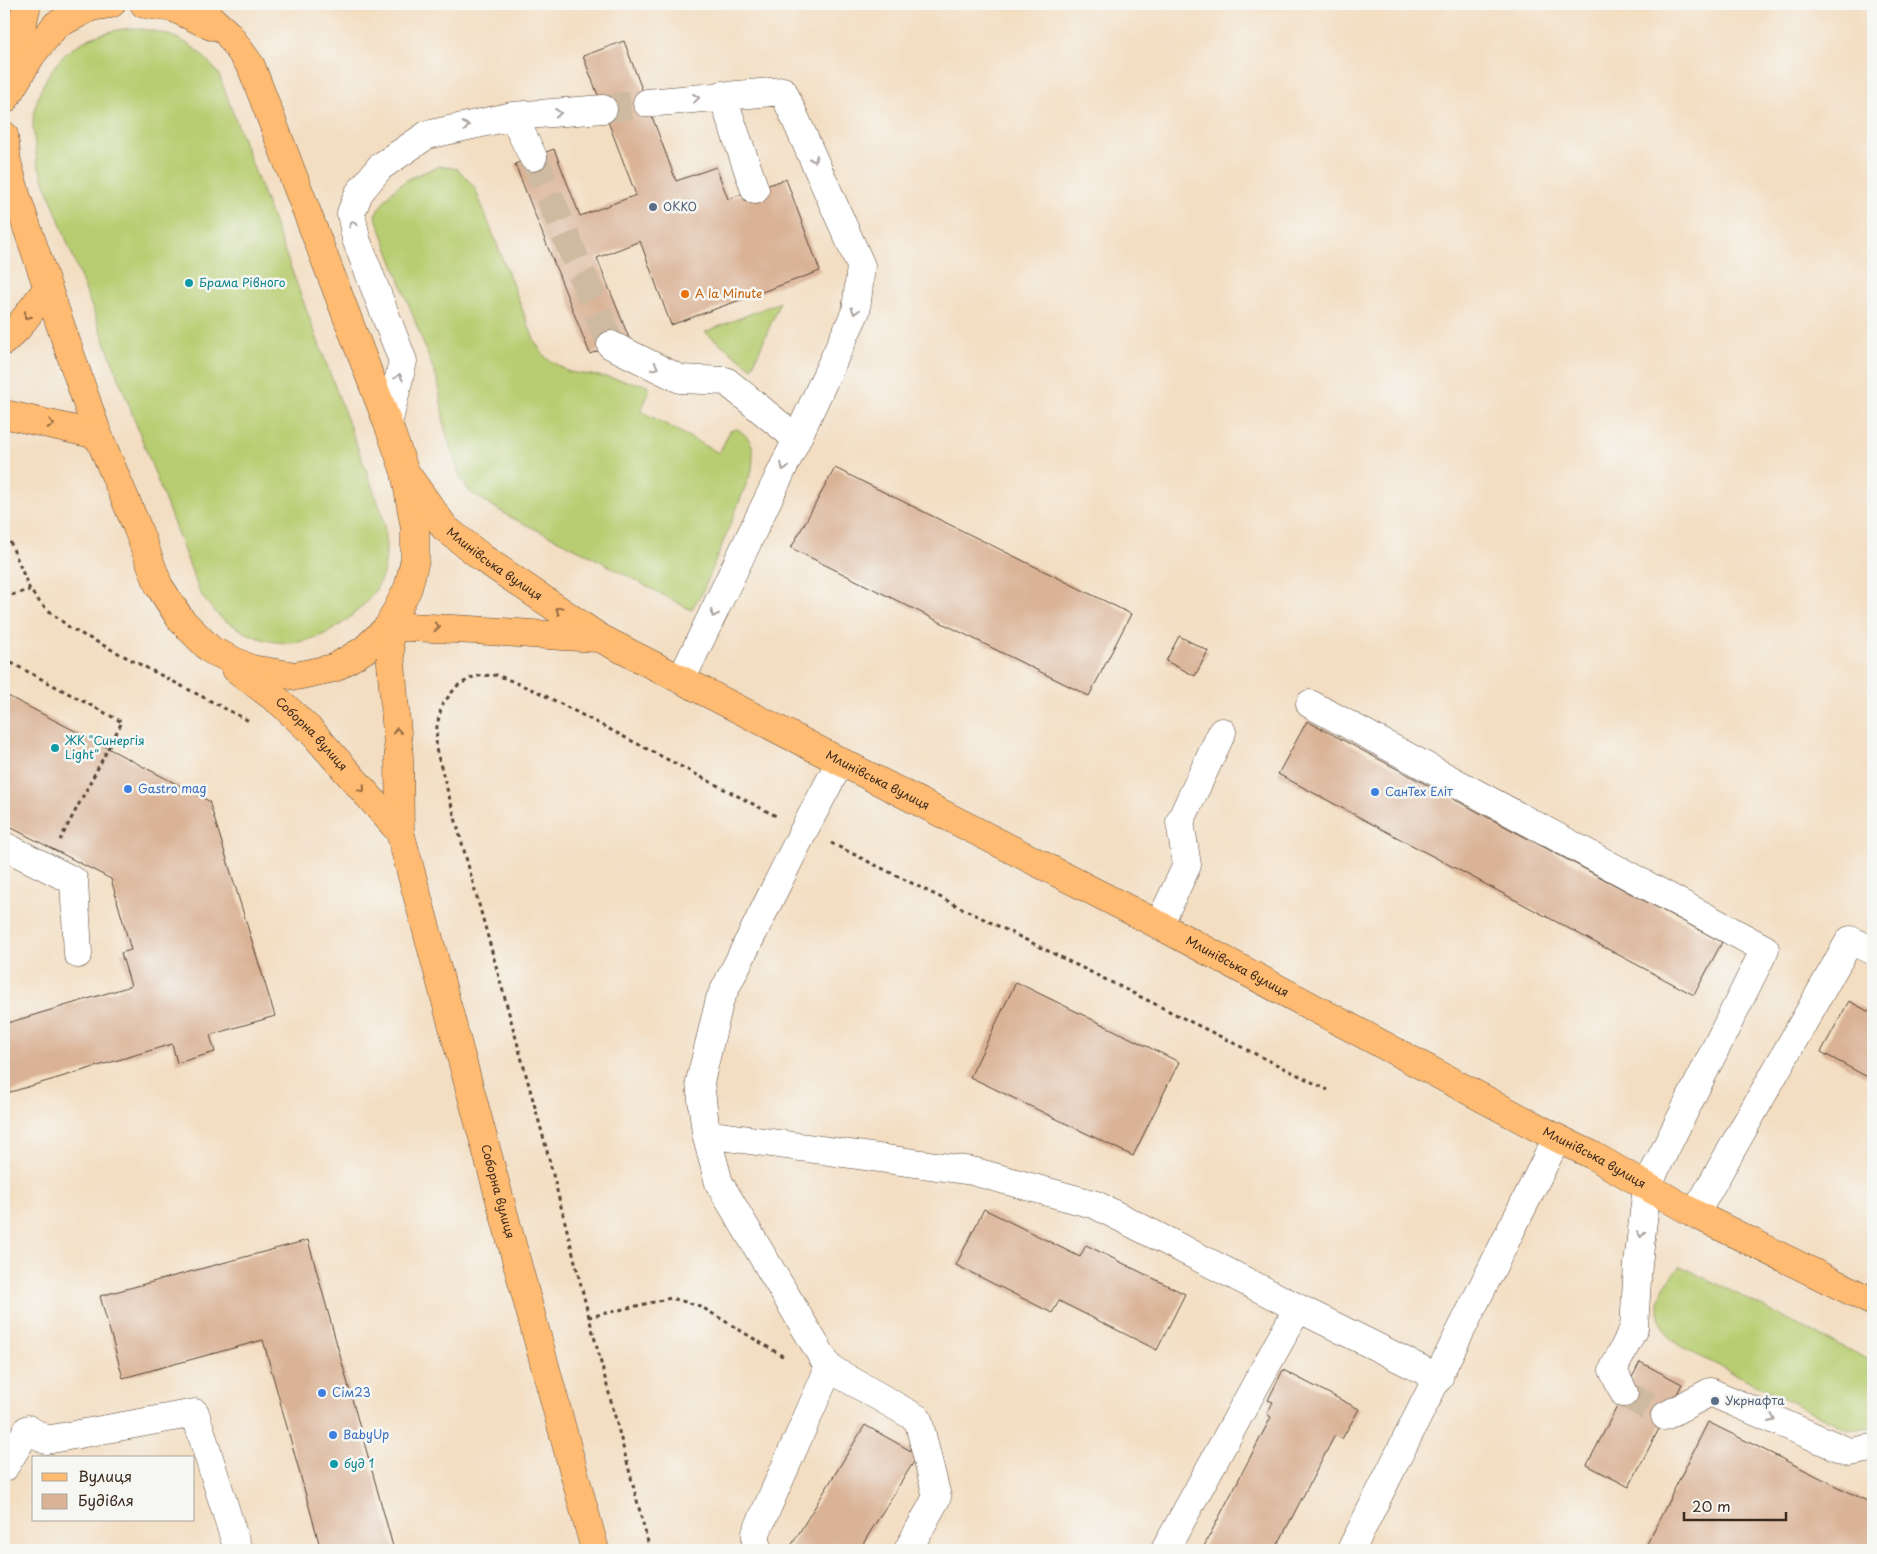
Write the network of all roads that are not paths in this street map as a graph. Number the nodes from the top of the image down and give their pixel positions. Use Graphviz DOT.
graph roads {
  1 [pos="26,4"];
  2 [pos="111,4"];
  3 [pos="144,4"];
  4 [pos="195,4"];
  5 [pos="228,34"];
  6 [pos="722,95"];
  7 [pos="647,103"];
  8 [pos="4,107"];
  9 [pos="603,109"];
  10 [pos="513,116"];
  11 [pos="4,135"];
  12 [pos="533,157"];
  13 [pos="755,190"];
  14 [pos="10,199"];
  15 [pos="47,289"];
  16 [pos="4,341"];
  17 [pos="611,346"];
  18 [pos="4,414"];
  19 [pos="388,424"];
  20 [pos="98,435"];
  21 [pos="798,439"];
  22 [pos="405,472"];
  23 [pos="388,627"];
  24 [pos="600,638"];
  25 [pos="211,650"];
  26 [pos="681,680"];
  27 [pos="1310,704"];
  28 [pos="1222,732"];
  29 [pos="840,762"];
  30 [pos="400,832"];
  31 [pos="4,846"];
  32 [pos="1159,925"];
  33 [pos="1873,951"];
  34 [pos="78,954"];
  35 [pos="706,1134"];
  36 [pos="1558,1138"];
  37 [pos="1647,1186"];
  38 [pos="1696,1214"];
  39 [pos="1873,1302"];
  40 [pos="1298,1308"];
  41 [pos="829,1368"];
  42 [pos="1439,1378"];
  43 [pos="1624,1393"];
  44 [pos="1665,1416"];
  45 [pos="1873,1448"];
  46 [pos="4,1468"];
  47 [pos="238,1550"];
  48 [pos="595,1550"];
  49 [pos="756,1550"];
  50 [pos="908,1550"];
  51 [pos="1165,1550"];
  52 [pos="1351,1550"];
  1 -- 8 [label="main road"];
  2 -- 8 [label="main road"];
  3 -- 5 [label="main road"];
  4 -- 5 [label="main road"];
  5 -- 19 [label="main road"];
  7 -- 6 [label="lane, one-way"];
  6 -- 13 [label="lane"];
  6 -- 21 [label="lane, one-way"];
  10 -- 9 [label="lane, one-way"];
  10 -- 12 [label="lane"];
  19 -- 10 [label="lane, one-way"];
  11 -- 14 [label="main road"];
  14 -- 15 [label="main road"];
  15 -- 16 [label="main road, one-way"];
  15 -- 20 [label="main road"];
  17 -- 21 [label="lane, one-way"];
  18 -- 20 [label="main road, one-way"];
  19 -- 22 [label="main road"];
  20 -- 25 [label="main road"];
  21 -- 26 [label="lane, one-way"];
  22 -- 23 [label="main road"];
  24 -- 22 [label="main road, Млинівська вулиця, one-way"];
  23 -- 24 [label="main road, Млинівська вулиця, one-way"];
  23 -- 25 [label="main road"];
  30 -- 23 [label="main road, Соборна вулиця, one-way"];
  24 -- 26 [label="main road, Млинівська вулиця"];
  25 -- 30 [label="main road, Соборна вулиця, one-way"];
  26 -- 29 [label="main road, Млинівська вулиця"];
  27 -- 37 [label="lane"];
  28 -- 32 [label="lane"];
  29 -- 32 [label="main road, Млинівська вулиця"];
  29 -- 35 [label="lane"];
  30 -- 48 [label="main road, Соборна вулиця"];
  31 -- 34 [label="lane"];
  32 -- 36 [label="main road, Млинівська вулиця"];
  33 -- 38 [label="lane"];
  35 -- 40 [label="lane"];
  35 -- 41 [label="lane"];
  36 -- 37 [label="main road, Млинівська вулиця"];
  36 -- 42 [label="lane"];
  37 -- 38 [label="main road, Млинівська вулиця"];
  37 -- 43 [label="lane, one-way"];
  38 -- 39 [label="main road, Млинівська вулиця"];
  40 -- 42 [label="lane"];
  40 -- 51 [label="lane"];
  41 -- 49 [label="lane"];
  41 -- 50 [label="lane"];
  42 -- 52 [label="lane"];
  44 -- 45 [label="lane, one-way"];
  46 -- 47 [label="lane"];
}
